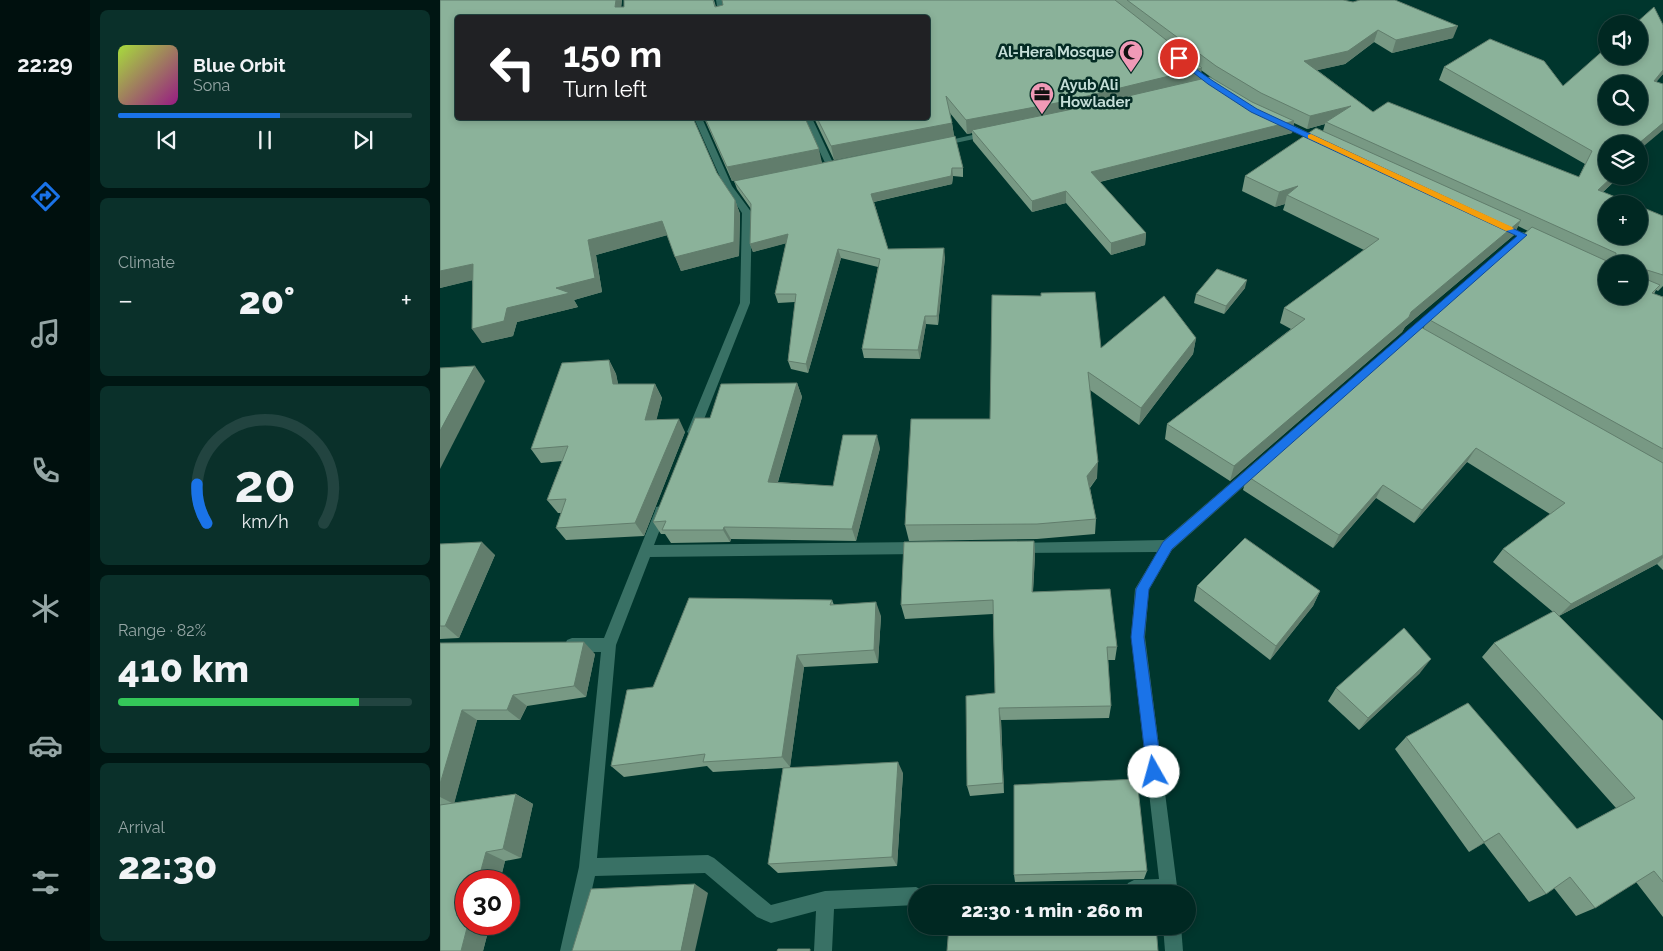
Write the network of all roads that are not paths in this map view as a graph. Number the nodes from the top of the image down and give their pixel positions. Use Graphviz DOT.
graph roads {
  1 [pos="719,0"];
  2 [pos="722,15"];
  3 [pos="1272,118"];
  4 [pos="699,120"];
  5 [pos="809,120"];
  6 [pos="1000,131"];
  7 [pos="934,144"];
  8 [pos="1326,144"];
  9 [pos="840,163"];
  10 [pos="830,165"];
  11 [pos="821,167"];
  12 [pos="1522,235"];
  13 [pos="690,441"];
  14 [pos="667,496"];
  15 [pos="1168,546"];
  16 [pos="1000,547"];
  17 [pos="931,548"];
  18 [pos="645,551"];
  19 [pos="609,645"];
  20 [pos="560,646"];
  21 [pos="588,868"];
  22 [pos="1168,885"];
  23 [pos="908,896"];
  24 [pos="825,900"];
  25 [pos="1173,935"];
  26 [pos="569,951"];
  27 [pos="823,951"];
  28 [pos="1174,951"];
  1 -- 2 [label="street"];
  3 -- 8 [label="street"];
  4 -- 13 [label="street"];
  5 -- 10 [label="street"];
  6 -- 7 [label="street"];
  9 -- 10 [label="street"];
  10 -- 11 [label="street"];
  12 -- 15 [label="street"];
  14 -- 18 [label="street"];
  15 -- 16 [label="street"];
  15 -- 22 [label="street"];
  17 -- 18 [label="street"];
  18 -- 19 [label="street"];
  19 -- 20 [label="street"];
  19 -- 21 [label="street"];
  21 -- 24 [label="street"];
  21 -- 26 [label="street"];
  23 -- 24 [label="street"];
  24 -- 27 [label="street"];
  25 -- 28 [label="street"];
}
